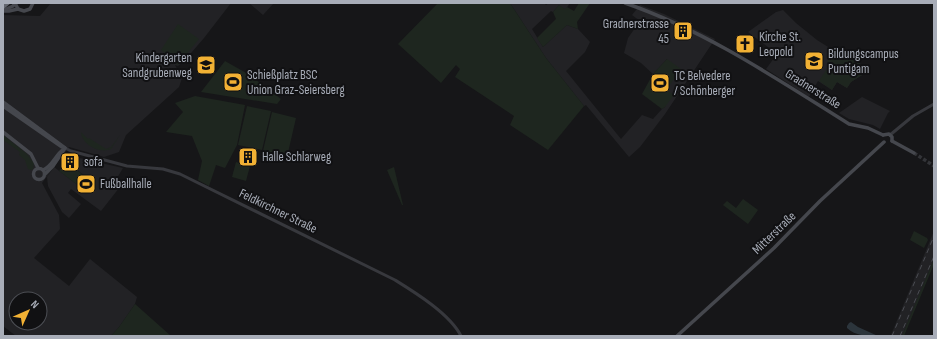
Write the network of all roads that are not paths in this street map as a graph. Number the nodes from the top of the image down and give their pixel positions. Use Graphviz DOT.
graph roads {
  1 [pos="8,3"];
  2 [pos="15,3"];
  3 [pos="33,3"];
  4 [pos="625,3"];
  5 [pos="3,9"];
  6 [pos="18,9"];
  7 [pos="3,102"];
  8 [pos="934,104"];
  9 [pos="3,106"];
  10 [pos="3,132"];
  11 [pos="883,135"];
  12 [pos="890,135"];
  13 [pos="892,141"];
  14 [pos="884,142"];
  15 [pos="65,148"];
  16 [pos="914,154"];
  17 [pos="38,168"];
  18 [pos="43,170"];
  19 [pos="45,174"];
  20 [pos="461,336"];
  21 [pos="677,336"];
  1 -- 5 [label="highway"];
  2 -- 5 [label="main road"];
  2 -- 6 [label="main road"];
  3 -- 6 [label="main road"];
  4 -- 11 [label="main road, Gradnerstraße"];
  5 -- 6 [label="main road"];
  7 -- 15 [label="main road, Feldkirchner Straße"];
  8 -- 12 [label="street"];
  9 -- 15 [label="main road, Feldkirchner Straße"];
  10 -- 17 [label="main road"];
  11 -- 12 [label="main road"];
  11 -- 14 [label="main road"];
  12 -- 13 [label="main road"];
  13 -- 14 [label="main road"];
  13 -- 16 [label="main road"];
  14 -- 21 [label="main road, Mitterstraße"];
  15 -- 18 [label="main road"];
  15 -- 19 [label="main road"];
  15 -- 20 [label="street, Feldkirchner Straße"];
  17 -- 18 [label="main road"];
  17 -- 19 [label="main road"];
  18 -- 19 [label="main road"];
}
